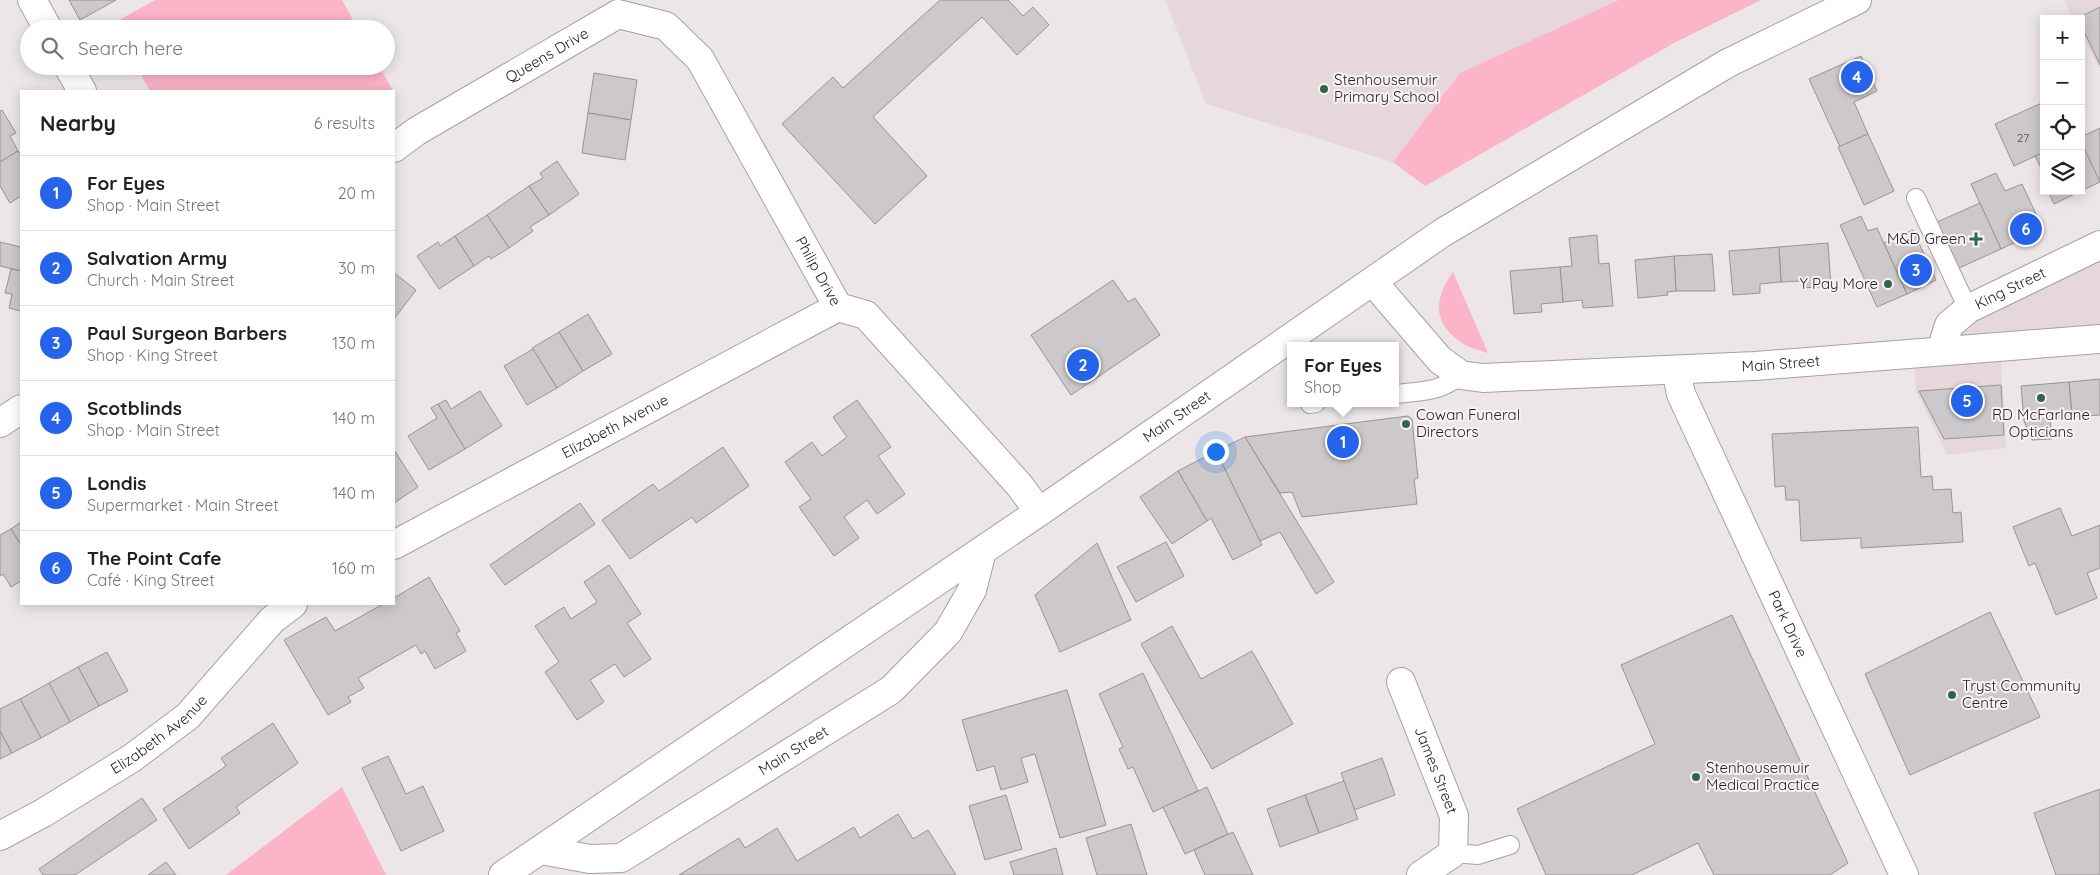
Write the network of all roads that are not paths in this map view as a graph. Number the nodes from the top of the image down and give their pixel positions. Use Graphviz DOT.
graph roads {
  1 [pos="32,0"];
  2 [pos="1858,0"];
  3 [pos="43,20"];
  4 [pos="700,60"];
  5 [pos="73,75"];
  6 [pos="81,90"];
  7 [pos="395,147"];
  8 [pos="1916,198"];
  9 [pos="2100,246"];
  10 [pos="1373,282"];
  11 [pos="838,308"];
  12 [pos="1968,310"];
  13 [pos="2100,339"];
  14 [pos="1941,351"];
  15 [pos="1676,370"];
  16 [pos="1461,375"];
  17 [pos="1399,394"];
  18 [pos="20,410"];
  19 [pos="0,424"];
  20 [pos="1039,512"];
  21 [pos="395,544"];
  22 [pos="982,552"];
  23 [pos="292,605"];
  24 [pos="1401,682"];
  25 [pos="0,836"];
  26 [pos="1510,845"];
  27 [pos="541,850"];
  28 [pos="1453,853"];
  29 [pos="503,875"];
  30 [pos="1421,875"];
  31 [pos="1904,875"];
  1 -- 3 [label="street"];
  2 -- 10 [label="street, Main Street"];
  4 -- 7 [label="street, Queens Drive"];
  4 -- 11 [label="street, Philip Drive"];
  5 -- 6 [label="street"];
  8 -- 12 [label="lane"];
  9 -- 12 [label="street, King Street"];
  10 -- 16 [label="street, Main Street"];
  10 -- 20 [label="street, Main Street"];
  11 -- 20 [label="street, Philip Drive"];
  11 -- 21 [label="street, Elizabeth Avenue"];
  12 -- 14 [label="street, King Street"];
  13 -- 14 [label="street, Main Street"];
  14 -- 15 [label="street, Main Street"];
  15 -- 16 [label="street, Main Street"];
  15 -- 31 [label="street, Park Drive"];
  16 -- 17 [label="lane"];
  18 -- 19 [label="street"];
  20 -- 22 [label="street, Main Street"];
  22 -- 27 [label="street, Main Street"];
  22 -- 27 [label="street, Main Street"];
  23 -- 25 [label="street, Elizabeth Avenue"];
  24 -- 28 [label="street, James Street"];
  26 -- 28 [label="lane"];
  27 -- 29 [label="street, Main Street"];
  28 -- 30 [label="street"];
}
